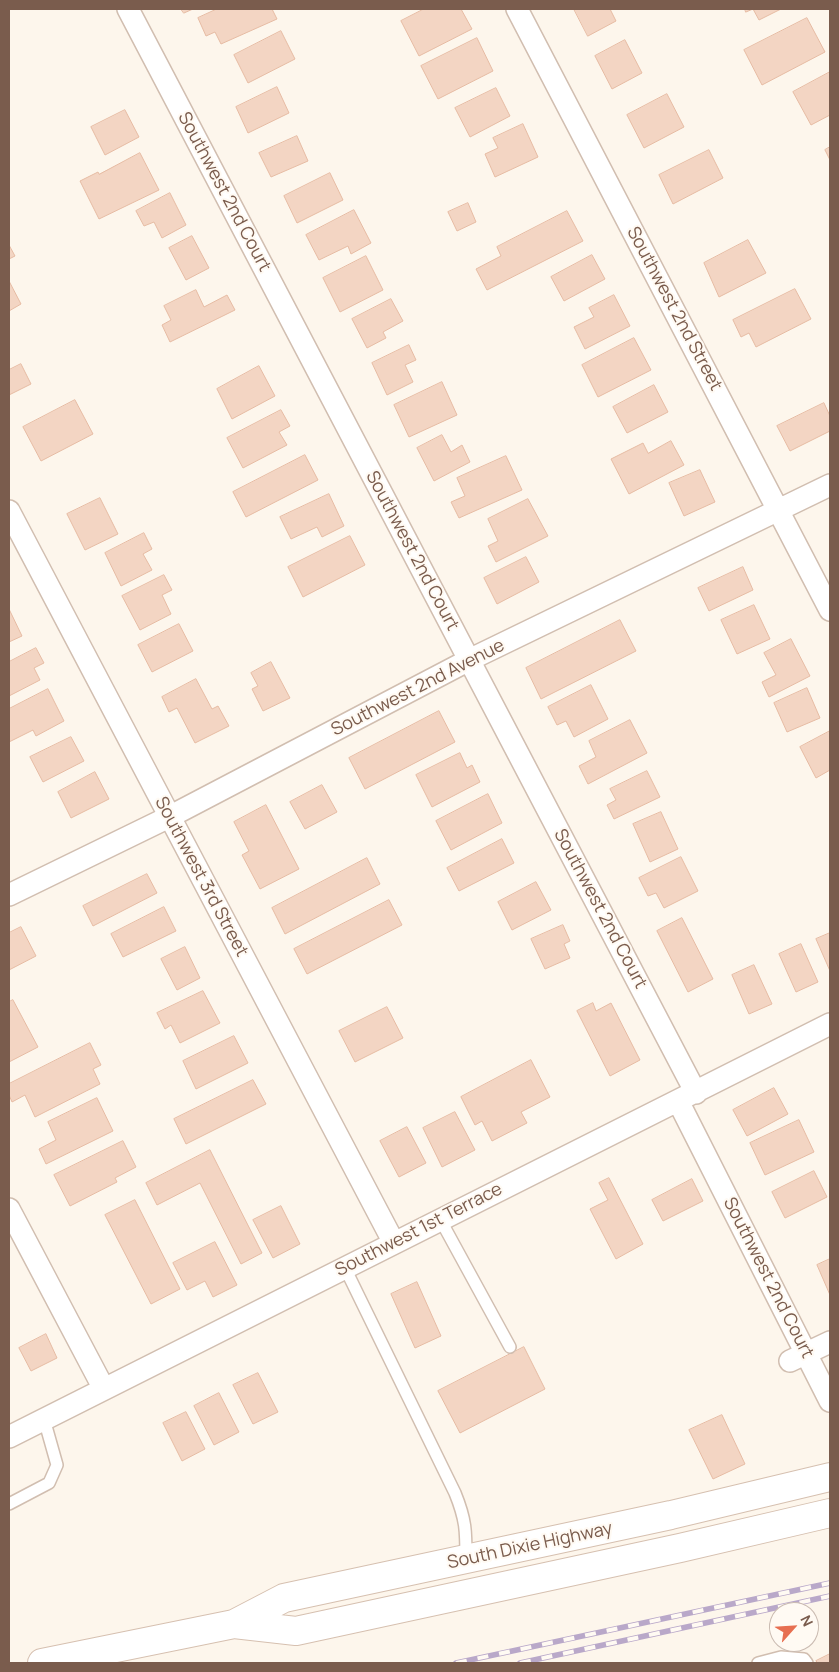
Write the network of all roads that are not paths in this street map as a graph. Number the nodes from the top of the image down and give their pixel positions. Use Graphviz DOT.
graph roads {
  1 [pos="128,9"];
  2 [pos="517,9"];
  3 [pos="830,485"];
  4 [pos="9,511"];
  5 [pos="779,511"];
  6 [pos="830,610"];
  7 [pos="469,660"];
  8 [pos="169,817"];
  9 [pos="9,895"];
  10 [pos="830,1024"];
  11 [pos="687,1097"];
  12 [pos="9,1209"];
  13 [pos="440,1219"];
  14 [pos="394,1243"];
  15 [pos="345,1268"];
  16 [pos="830,1342"];
  17 [pos="510,1347"];
  18 [pos="799,1357"];
  19 [pos="104,1389"];
  20 [pos="830,1402"];
  21 [pos="44,1419"];
  22 [pos="9,1437"];
  23 [pos="830,1477"];
  24 [pos="9,1504"];
  25 [pos="830,1513"];
  26 [pos="466,1559"];
  27 [pos="234,1624"];
  28 [pos="42,1663"];
  29 [pos="758,1663"];
  30 [pos="806,1663"];
  1 -- 7 [label="street, Southwest 2nd Court"];
  2 -- 5 [label="street, Southwest 2nd Street"];
  3 -- 5 [label="street, Southwest 2nd Avenue"];
  4 -- 8 [label="street, Southwest 3rd Street"];
  5 -- 6 [label="street, Southwest 2nd Street"];
  5 -- 7 [label="street, Southwest 2nd Avenue"];
  7 -- 8 [label="street, Southwest 2nd Avenue"];
  7 -- 11 [label="street, Southwest 2nd Court"];
  8 -- 9 [label="street, Southwest 2nd Avenue"];
  8 -- 14 [label="street, Southwest 3rd Street"];
  10 -- 11 [label="street, Southwest 1st Terrace"];
  11 -- 13 [label="street, Southwest 1st Terrace"];
  11 -- 18 [label="street, Southwest 2nd Court"];
  12 -- 19 [label="street"];
  13 -- 14 [label="street, Southwest 1st Terrace"];
  13 -- 17 [label="lane"];
  14 -- 15 [label="street, Southwest 1st Terrace"];
  15 -- 19 [label="street, Southwest 1st Terrace"];
  15 -- 26 [label="lane"];
  16 -- 18 [label="street"];
  18 -- 20 [label="street, Southwest 2nd Court"];
  19 -- 21 [label="street, Southwest 1st Terrace"];
  21 -- 22 [label="street, Southwest 1st Terrace"];
  21 -- 24 [label="lane"];
  23 -- 26 [label="main road, South Dixie Highway"];
  25 -- 27 [label="main road, South Dixie Highway"];
  26 -- 27 [label="main road, South Dixie Highway"];
  27 -- 28 [label="main road, South Dixie Highway"];
  29 -- 30 [label="lane"];
}
